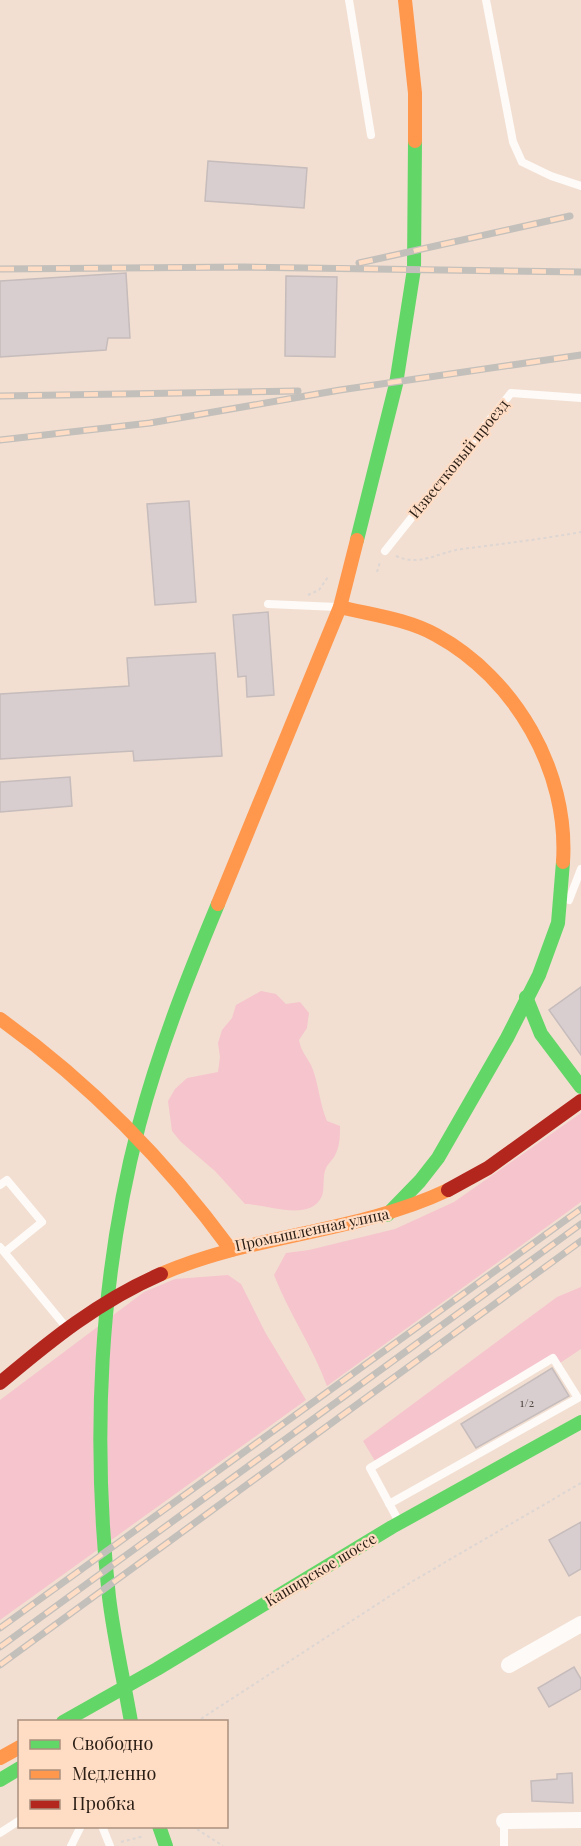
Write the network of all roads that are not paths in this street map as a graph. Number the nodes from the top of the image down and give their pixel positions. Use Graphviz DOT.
graph roads {
  1 [pos="349,0"];
  2 [pos="405,0"];
  3 [pos="486,0"];
  4 [pos="371,135"];
  5 [pos="581,186"];
  6 [pos="581,398"];
  7 [pos="385,551"];
  8 [pos="268,604"];
  9 [pos="340,607"];
  10 [pos="581,869"];
  11 [pos="556,931"];
  12 [pos="526,997"];
  13 [pos="0,1019"];
  14 [pos="581,1087"];
  15 [pos="581,1101"];
  16 [pos="0,1185"];
  17 [pos="387,1215"];
  18 [pos="2,1250"];
  19 [pos="231,1250"];
  20 [pos="66,1328"];
  21 [pos="0,1383"];
  22 [pos="581,1422"];
  23 [pos="390,1504"];
  24 [pos="400,1523"];
  25 [pos="294,1603"];
  26 [pos="581,1624"];
  27 [pos="509,1665"];
  28 [pos="116,1717"];
  29 [pos="67,1720"];
  30 [pos="131,1720"];
  31 [pos="18,1748"];
  32 [pos="0,1758"];
  33 [pos="18,1769"];
  34 [pos="0,1780"];
  35 [pos="581,1820"];
  36 [pos="18,1821"];
  37 [pos="504,1821"];
  38 [pos="80,1828"];
  39 [pos="102,1828"];
  40 [pos="159,1828"];
  41 [pos="0,1833"];
  42 [pos="71,1846"];
  43 [pos="110,1846"];
  44 [pos="166,1846"];
  45 [pos="504,1846"];
  1 -- 4 [label="lane"];
  2 -- 9 [label="street"];
  3 -- 5 [label="lane"];
  6 -- 7 [label="lane, Известковый проезд"];
  8 -- 9 [label="lane"];
  9 -- 11 [label="street"];
  9 -- 30 [label="street"];
  10 -- 11 [label="lane"];
  11 -- 12 [label="street"];
  12 -- 14 [label="street"];
  12 -- 17 [label="street"];
  13 -- 19 [label="street, Промышленная улица"];
  15 -- 17 [label="street, Промышленная улица"];
  16 -- 18 [label="lane"];
  17 -- 19 [label="street, Промышленная улица"];
  18 -- 20 [label="lane"];
  19 -- 20 [label="street"];
  20 -- 21 [label="street"];
  22 -- 24 [label="street, Каширское шоссе"];
  23 -- 23 [label="lane"];
  23 -- 24 [label="lane"];
  24 -- 29 [label="street, Каширское шоссе"];
  25 -- 28 [label="street, Каширское шоссе"];
  26 -- 27 [label="street"];
  31 -- 32 [label="street"];
  33 -- 34 [label="street"];
  35 -- 37 [label="street"];
  36 -- 41 [label="lane"];
  37 -- 45 [label="lane"];
  38 -- 42 [label="lane"];
  39 -- 43 [label="lane"];
  40 -- 44 [label="street"];
}
